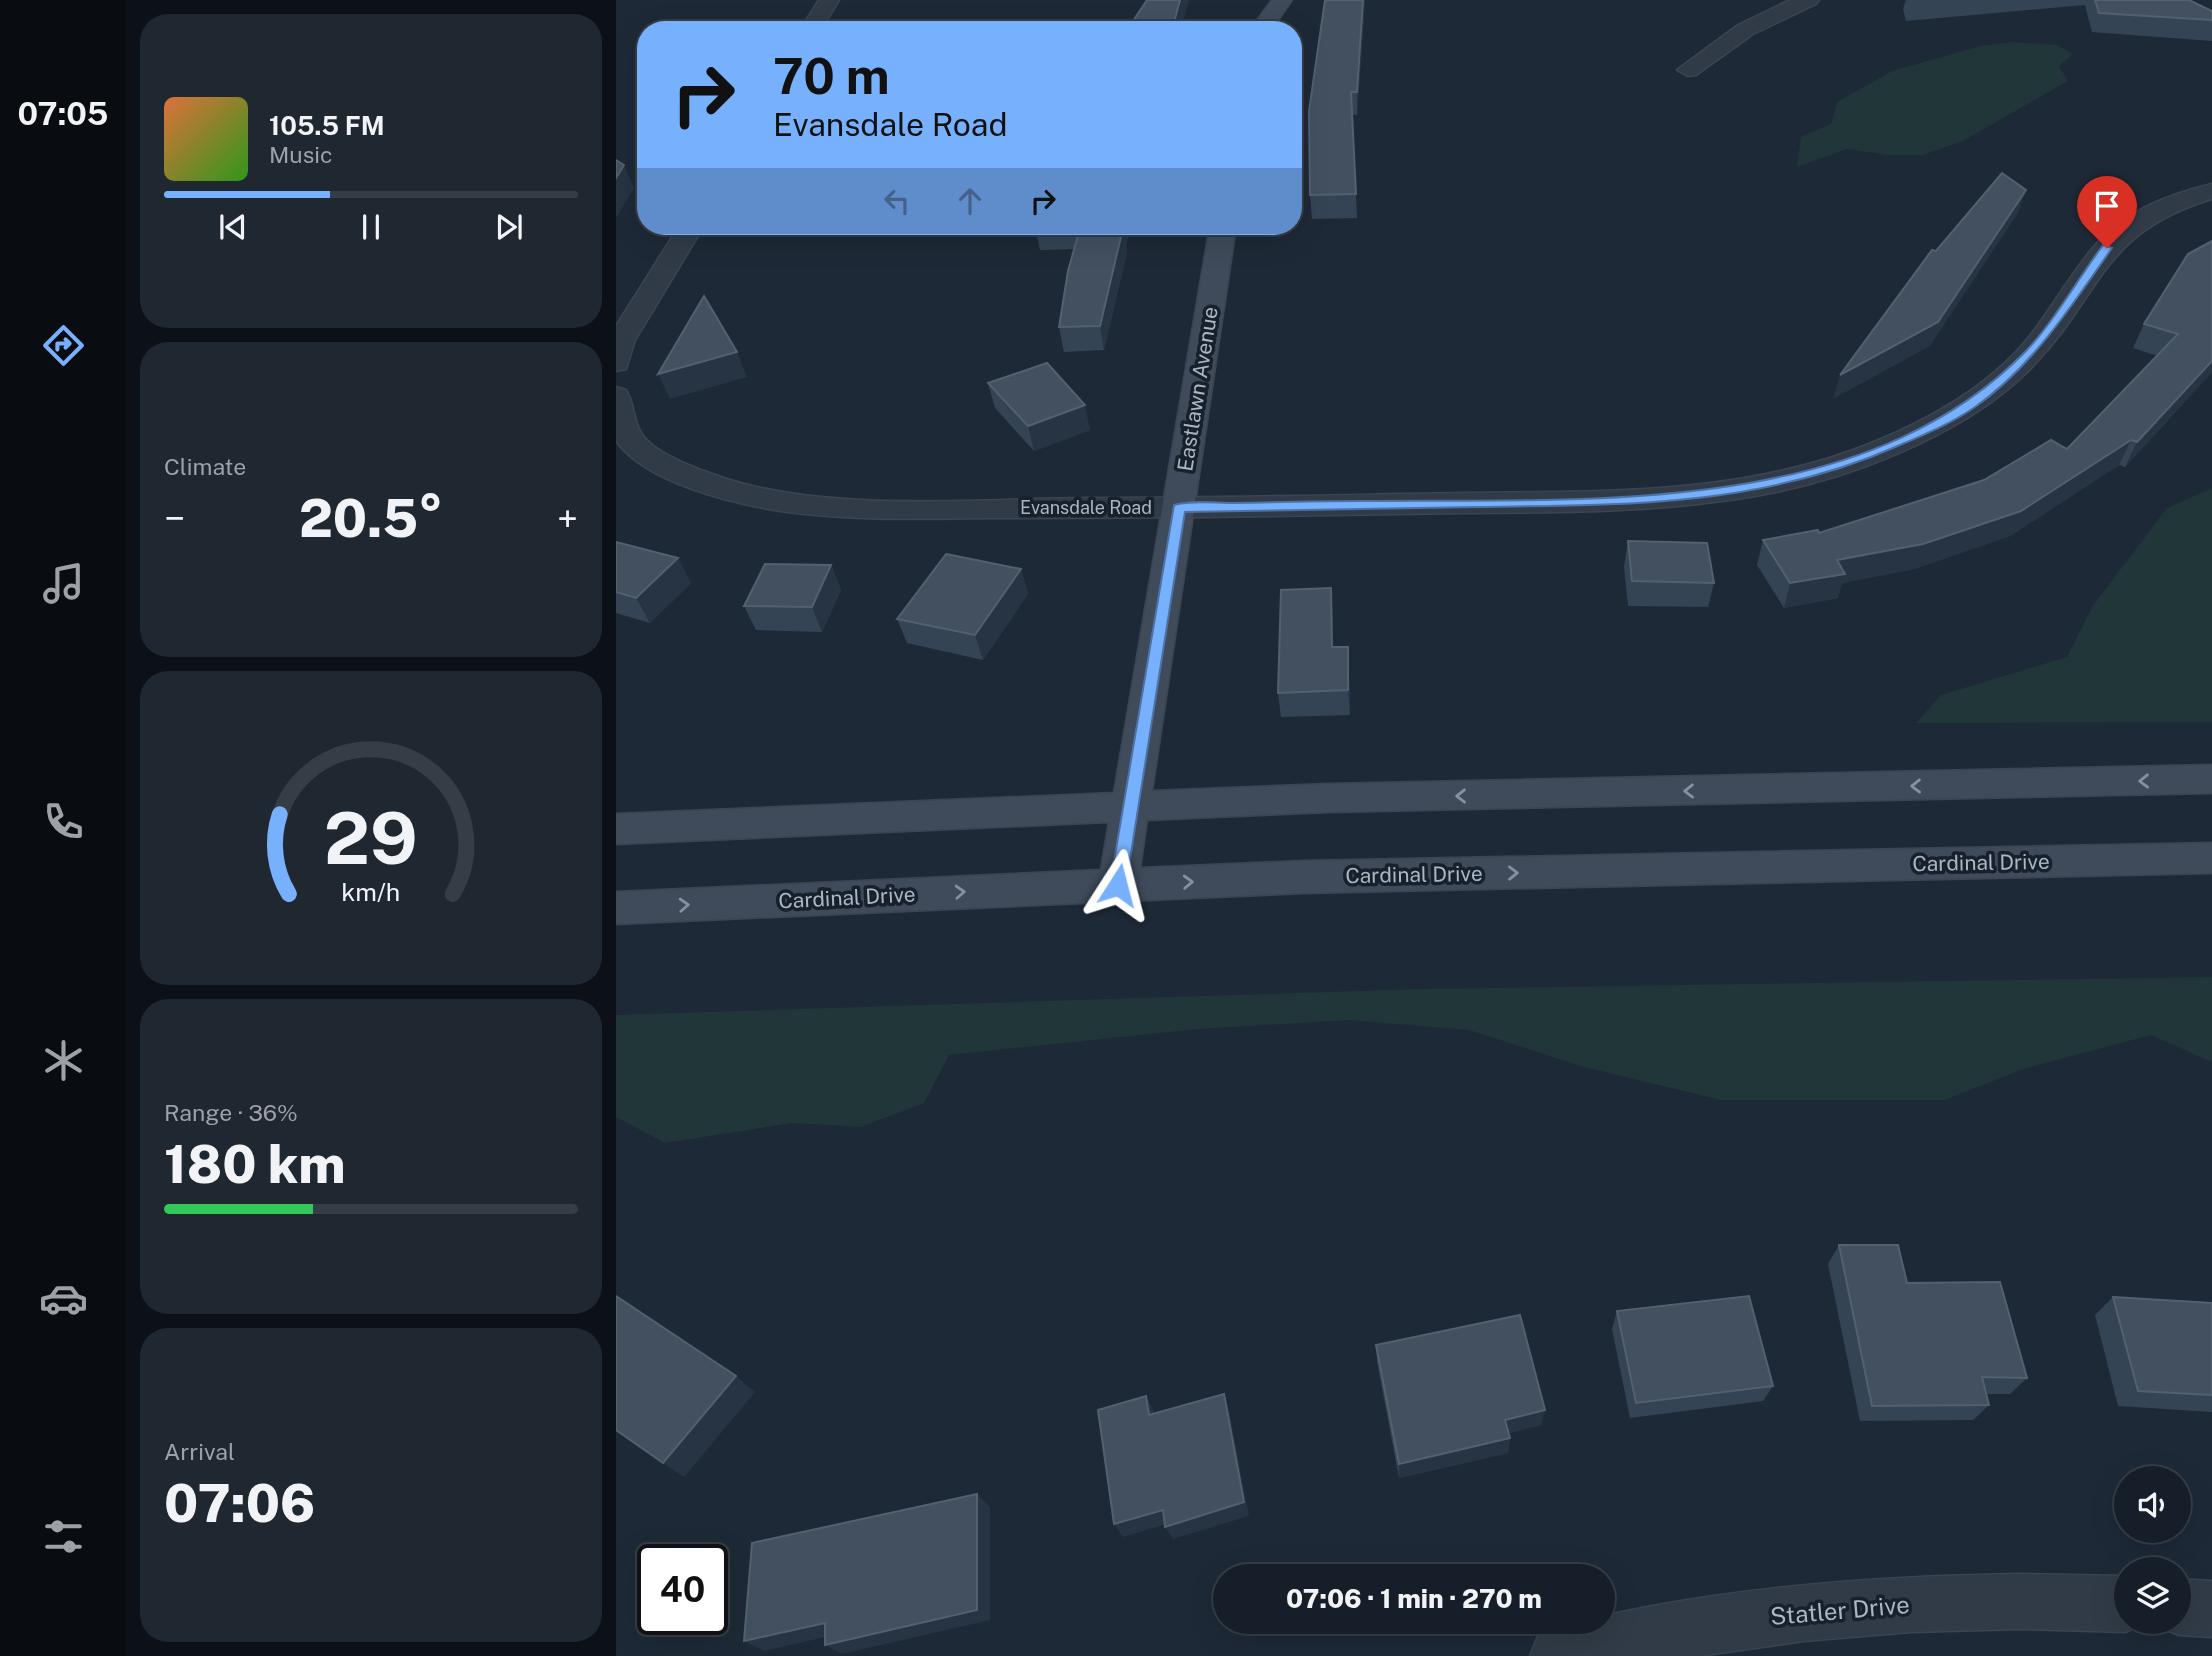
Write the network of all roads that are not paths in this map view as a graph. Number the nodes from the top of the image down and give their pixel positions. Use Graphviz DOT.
graph roads {
  1 [pos="829,0"];
  2 [pos="1282,0"];
  3 [pos="1809,0"];
  4 [pos="816,21"];
  5 [pos="1267,21"];
  6 [pos="1688,70"];
  7 [pos="2212,191"];
  8 [pos="685,235"];
  9 [pos="1222,235"];
  10 [pos="616,363"];
  11 [pos="616,396"];
  12 [pos="1179,508"];
  13 [pos="2212,779"];
  14 [pos="1130,806"];
  15 [pos="616,829"];
  16 [pos="2212,858"];
  17 [pos="1118,885"];
  18 [pos="616,908"];
  19 [pos="2114,1603"];
  20 [pos="2191,1608"];
  21 [pos="2212,1609"];
  22 [pos="1558,1656"];
  1 -- 4 [label="street"];
  2 -- 5 [label="main road"];
  3 -- 6 [label="street"];
  7 -- 12 [label="street, Evansdale Road"];
  8 -- 10 [label="street"];
  9 -- 12 [label="main road, Eastlawn Avenue"];
  11 -- 12 [label="street, Evansdale Road"];
  12 -- 14 [label="main road, Eastlawn Avenue"];
  13 -- 14 [label="main road, one-way"];
  14 -- 15 [label="main road"];
  14 -- 17 [label="main road, Eastlawn Avenue"];
  17 -- 16 [label="main road, Cardinal Drive, one-way"];
  18 -- 17 [label="main road, Cardinal Drive, one-way"];
  19 -- 22 [label="street, Statler Drive"];
  20 -- 21 [label="street"];
}
